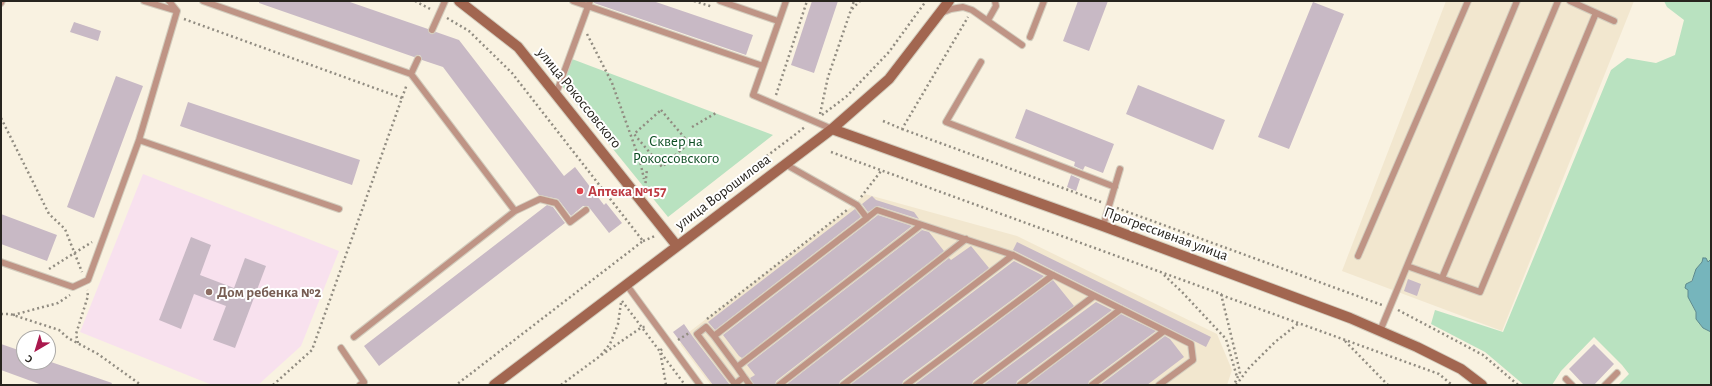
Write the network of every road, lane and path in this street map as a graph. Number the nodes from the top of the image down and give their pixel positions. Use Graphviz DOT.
graph roads {
  1 [pos="144,1"];
  2 [pos="169,1"];
  3 [pos="203,1"];
  4 [pos="414,1"];
  5 [pos="445,1"];
  6 [pos="459,1"];
  7 [pos="573,1"];
  8 [pos="720,1"];
  9 [pos="786,1"];
  10 [pos="807,1"];
  11 [pos="854,1"];
  12 [pos="860,1"];
  13 [pos="949,1"];
  14 [pos="994,1"];
  15 [pos="1044,1"];
  16 [pos="1468,1"];
  17 [pos="1517,1"];
  18 [pos="1558,1"];
  19 [pos="1570,1"];
  20 [pos="589,4"];
  21 [pos="596,9"];
  22 [pos="852,10"];
  23 [pos="1596,13"];
  24 [pos="177,14"];
  25 [pos="439,14"];
  26 [pos="938,15"];
  27 [pos="988,20"];
  28 [pos="778,21"];
  29 [pos="1614,21"];
  30 [pos="961,29"];
  31 [pos="432,30"];
  32 [pos="1030,36"];
  33 [pos="1022,45"];
  34 [pos="418,59"];
  35 [pos="981,62"];
  36 [pos="764,66"];
  37 [pos="411,74"];
  38 [pos="556,94"];
  39 [pos="402,98"];
  40 [pos="773,104"];
  41 [pos="716,113"];
  42 [pos="820,116"];
  43 [pos="1,118"];
  44 [pos="883,122"];
  45 [pos="692,127"];
  46 [pos="832,129"];
  47 [pos="902,129"];
  48 [pos="634,134"];
  49 [pos="139,140"];
  50 [pos="831,152"];
  51 [pos="785,164"];
  52 [pos="647,169"];
  53 [pos="1120,169"];
  54 [pos="881,171"];
  55 [pos="644,179"];
  56 [pos="1115,187"];
  57 [pos="645,192"];
  58 [pos="855,204"];
  59 [pos="1109,205"];
  60 [pos="339,210"];
  61 [pos="586,210"];
  62 [pos="515,211"];
  63 [pos="867,218"];
  64 [pos="921,225"];
  65 [pos="1103,226"];
  66 [pos="105,234"];
  67 [pos="966,239"];
  68 [pos="677,246"];
  69 [pos="74,254"];
  70 [pos="1013,255"];
  71 [pos="1358,256"];
  72 [pos="1,262"];
  73 [pos="1407,266"];
  74 [pos="1162,273"];
  75 [pos="35,274"];
  76 [pos="1052,274"];
  77 [pos="1442,278"];
  78 [pos="85,282"];
  79 [pos="626,284"];
  80 [pos="1220,294"];
  81 [pos="1094,296"];
  82 [pos="1389,307"];
  83 [pos="1121,309"];
  84 [pos="1,314"];
  85 [pos="12,315"];
  86 [pos="703,322"];
  87 [pos="1299,323"];
  88 [pos="642,327"];
  89 [pos="691,331"];
  90 [pos="1164,331"];
  91 [pos="1380,331"];
  92 [pos="714,336"];
  93 [pos="354,337"];
  94 [pos="1343,339"];
  95 [pos="668,341"];
  96 [pos="78,343"];
  97 [pos="341,348"];
  98 [pos="660,351"];
  99 [pos="600,356"];
  100 [pos="737,367"];
  101 [pos="1617,373"];
  102 [pos="744,377"];
  103 [pos="1238,378"];
  104 [pos="1566,379"];
  105 [pos="141,385"];
  106 [pos="273,385"];
  107 [pos="360,385"];
  108 [pos="456,385"];
  109 [pos="494,385"];
  110 [pos="562,385"];
  111 [pos="666,385"];
  112 [pos="685,385"];
  113 [pos="700,385"];
  114 [pos="750,385"];
  115 [pos="779,385"];
  116 [pos="843,385"];
  117 [pos="906,385"];
  118 [pos="976,385"];
  119 [pos="1020,385"];
  120 [pos="1092,385"];
  121 [pos="1159,385"];
  122 [pos="1235,385"];
  123 [pos="1388,385"];
  124 [pos="1452,385"];
  125 [pos="1482,385"];
  126 [pos="1518,385"];
  127 [pos="1572,385"];
  128 [pos="1605,385"];
  1 -- 24 [label="lane"];
  2 -- 24 [label="lane"];
  3 -- 37 [label="lane"];
  4 -- 25 [label="path"];
  5 -- 25 [label="lane"];
  6 -- 38 [label="street, улица Рокоссовского"];
  7 -- 20 [label="lane"];
  8 -- 28 [label="lane"];
  9 -- 28 [label="lane"];
  10 -- 40 [label="path"];
  11 -- 22 [label="path"];
  12 -- 22 [label="path"];
  13 -- 26 [label="street, улица Ворошилова"];
  14 -- 27 [label="lane"];
  15 -- 32 [label="lane"];
  16 -- 71 [label="lane"];
  17 -- 73 [label="lane"];
  18 -- 77 [label="lane"];
  19 -- 23 [label="lane"];
  20 -- 21 [label="lane"];
  20 -- 38 [label="lane"];
  21 -- 36 [label="lane"];
  21 -- 55 [label="path"];
  22 -- 42 [label="path"];
  23 -- 29 [label="lane"];
  23 -- 77 [label="lane"];
  24 -- 39 [label="path"];
  24 -- 49 [label="lane"];
  25 -- 31 [label="lane"];
  25 -- 108 [label="path"];
  26 -- 27 [label="lane"];
  26 -- 46 [label="street, улица Ворошилова"];
  27 -- 33 [label="lane"];
  28 -- 36 [label="lane"];
  30 -- 47 [label="path"];
  34 -- 37 [label="lane"];
  35 -- 56 [label="lane"];
  36 -- 40 [label="lane"];
  37 -- 39 [label="path"];
  37 -- 62 [label="lane"];
  38 -- 68 [label="street, улица Рокоссовского"];
  39 -- 106 [label="path"];
  40 -- 46 [label="lane"];
  41 -- 45 [label="path"];
  43 -- 69 [label="path"];
  44 -- 47 [label="path"];
  46 -- 51 [label="street, улица Ворошилова"];
  46 -- 65 [label="street, Прогрессивная улица"];
  47 -- 59 [label="path"];
  48 -- 48 [label="path"];
  49 -- 60 [label="lane"];
  49 -- 66 [label="lane"];
  50 -- 54 [label="path"];
  51 -- 58 [label="lane"];
  51 -- 68 [label="street, улица Ворошилова"];
  52 -- 55 [label="path"];
  53 -- 56 [label="lane"];
  54 -- 58 [label="path"];
  54 -- 74 [label="path"];
  55 -- 57 [label="path"];
  56 -- 59 [label="lane"];
  58 -- 63 [label="lane"];
  58 -- 86 [label="path"];
  59 -- 65 [label="lane"];
  59 -- 82 [label="path"];
  61 -- 62 [label="lane"];
  62 -- 93 [label="lane"];
  63 -- 64 [label="lane"];
  63 -- 92 [label="lane"];
  64 -- 67 [label="lane"];
  64 -- 100 [label="lane"];
  65 -- 91 [label="street, Прогрессивная улица"];
  66 -- 69 [label="path"];
  66 -- 78 [label="lane"];
  67 -- 70 [label="lane"];
  67 -- 115 [label="lane"];
  68 -- 79 [label="street, улица Ворошилова"];
  69 -- 75 [label="path"];
  69 -- 78 [label="path"];
  70 -- 76 [label="lane"];
  70 -- 116 [label="lane"];
  72 -- 75 [label="lane"];
  73 -- 77 [label="lane"];
  73 -- 82 [label="lane"];
  74 -- 80 [label="path"];
  74 -- 103 [label="path"];
  75 -- 78 [label="lane"];
  76 -- 81 [label="lane"];
  76 -- 117 [label="lane"];
  78 -- 85 [label="path"];
  78 -- 96 [label="path"];
  79 -- 95 [label="lane"];
  79 -- 109 [label="street, улица Ворошилова"];
  80 -- 87 [label="path"];
  80 -- 103 [label="path"];
  81 -- 83 [label="lane"];
  81 -- 118 [label="lane"];
  82 -- 91 [label="lane"];
  82 -- 126 [label="path"];
  83 -- 90 [label="lane"];
  83 -- 119 [label="lane"];
  84 -- 85 [label="path"];
  85 -- 96 [label="path"];
  87 -- 94 [label="path"];
  87 -- 122 [label="path"];
  88 -- 98 [label="path"];
  88 -- 99 [label="path"];
  88 -- 99 [label="path"];
  89 -- 95 [label="path"];
  90 -- 120 [label="lane"];
  90 -- 121 [label="lane"];
  91 -- 125 [label="street, Прогрессивная улица"];
  92 -- 100 [label="lane"];
  92 -- 102 [label="lane"];
  94 -- 123 [label="path"];
  94 -- 124 [label="path"];
  95 -- 113 [label="lane"];
  96 -- 105 [label="path"];
  97 -- 107 [label="lane"];
  98 -- 111 [label="path"];
  98 -- 112 [label="path"];
  99 -- 110 [label="path"];
  100 -- 102 [label="lane"];
  101 -- 128 [label="lane"];
  102 -- 114 [label="lane"];
  103 -- 122 [label="path"];
  104 -- 127 [label="lane"];
}
